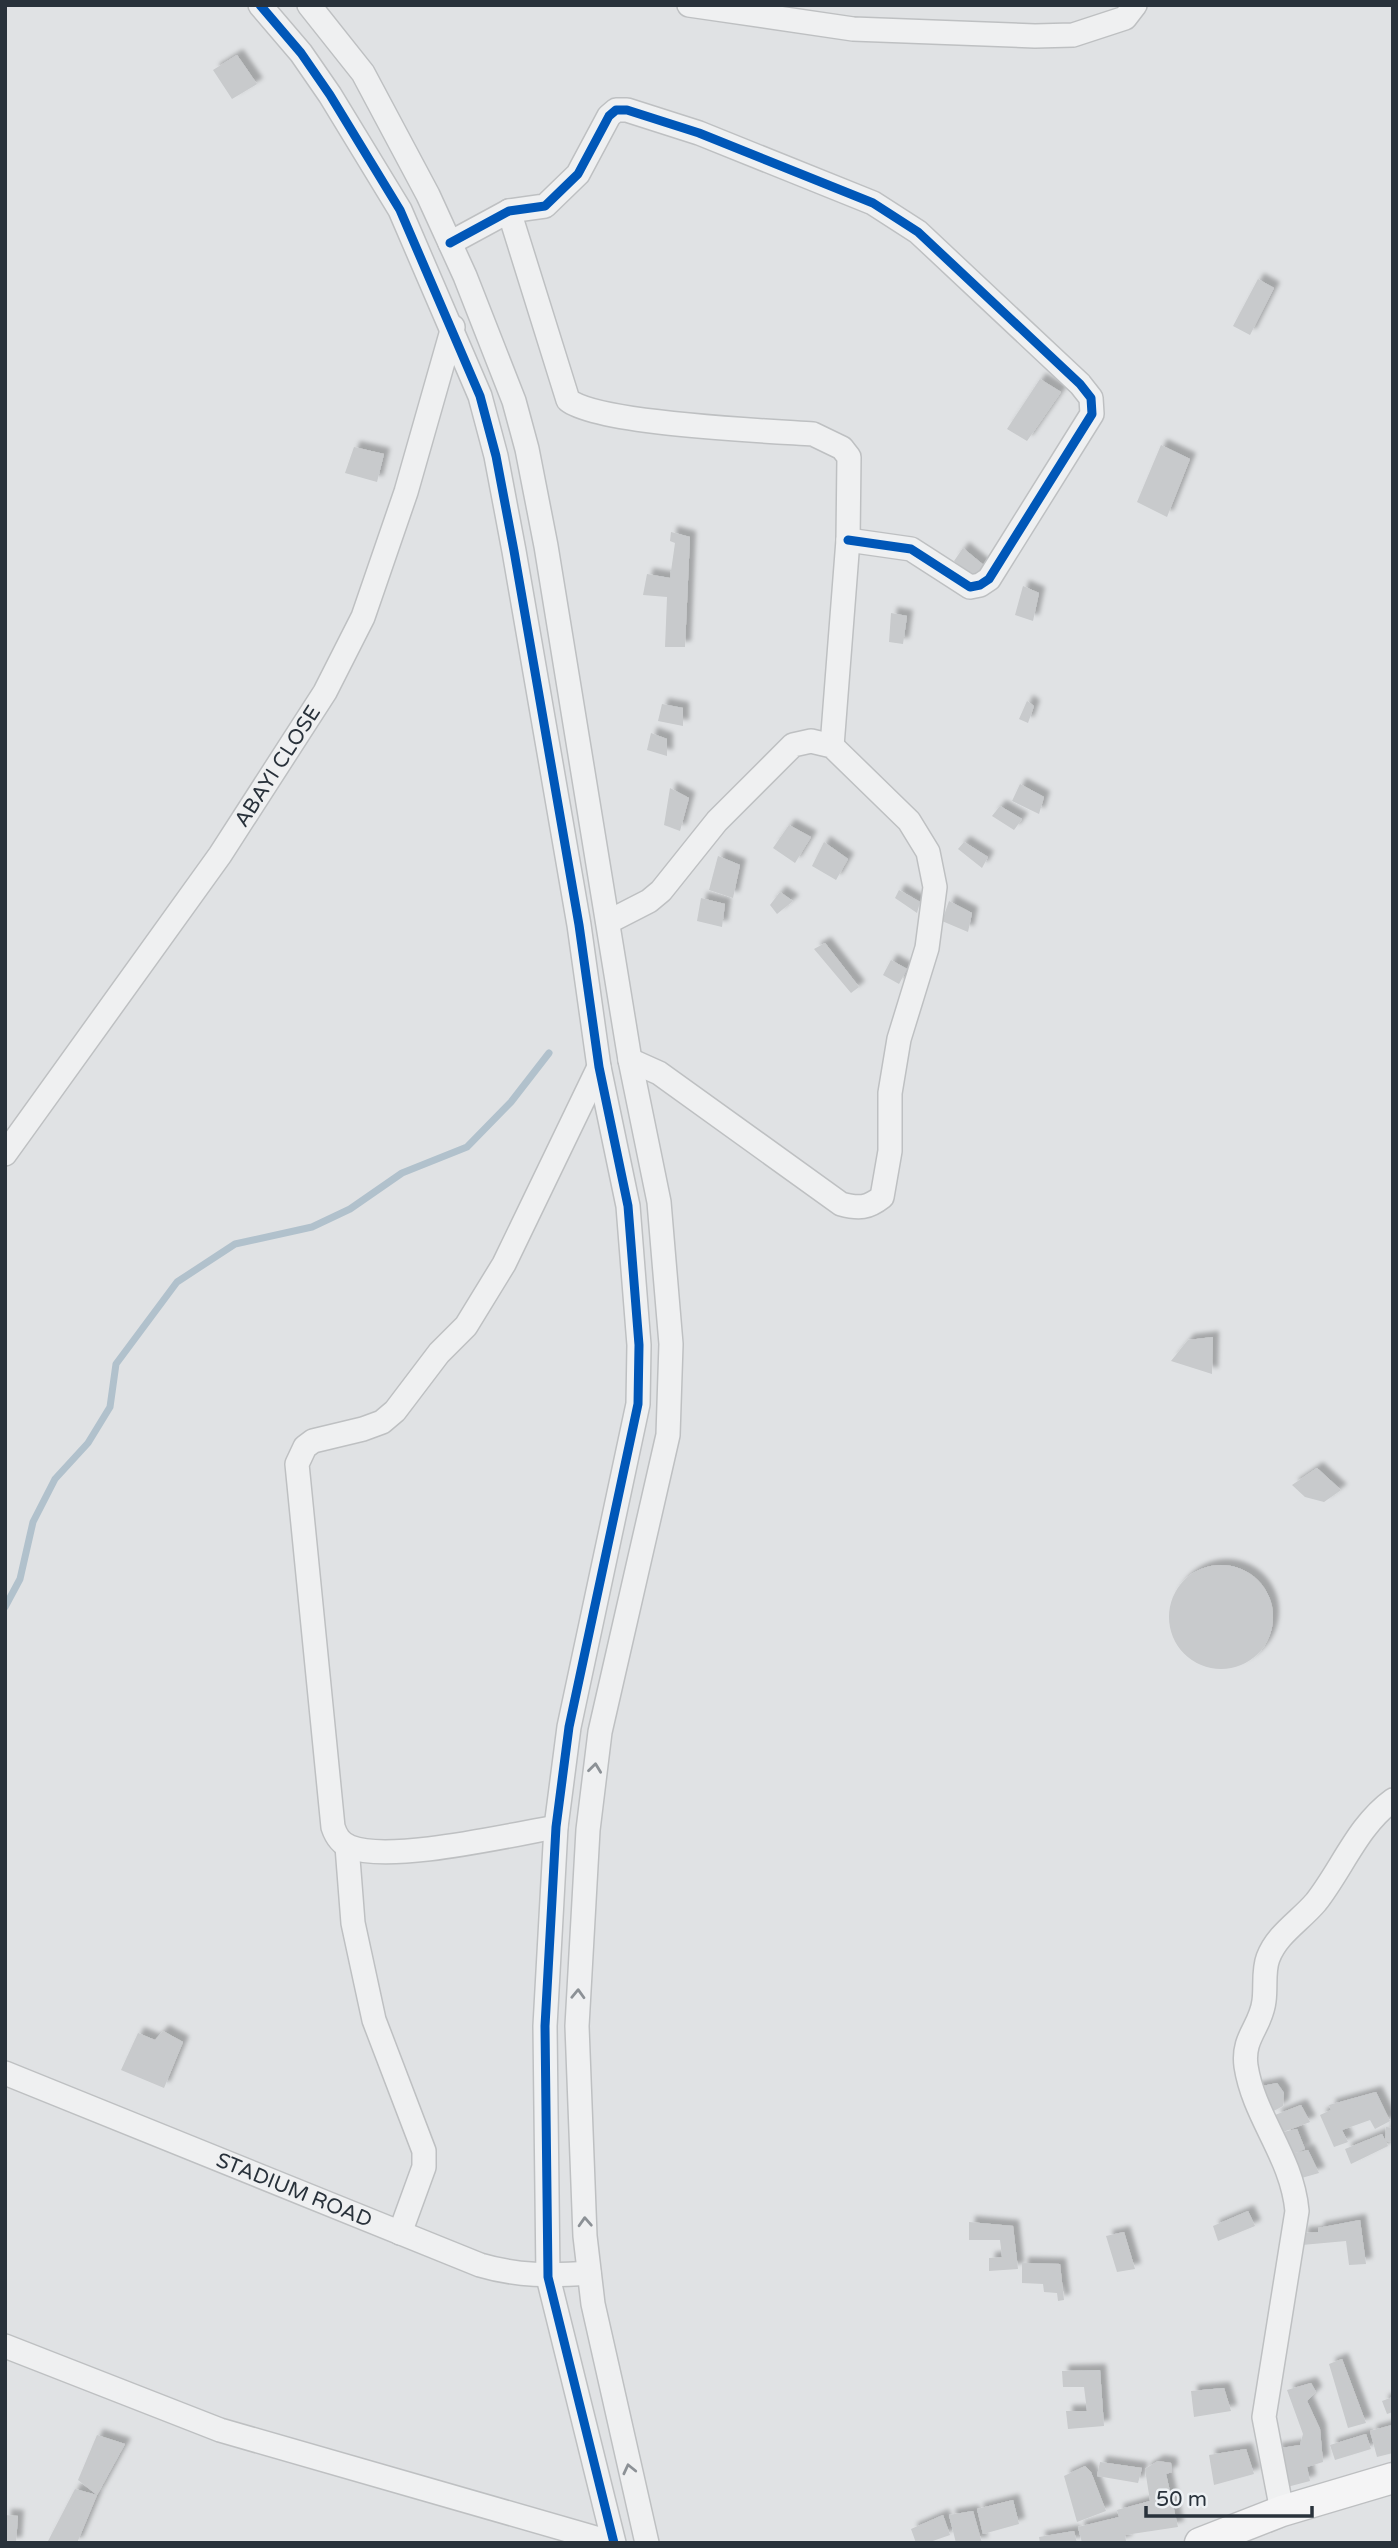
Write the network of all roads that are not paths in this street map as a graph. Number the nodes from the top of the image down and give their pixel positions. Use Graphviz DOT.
graph roads {
  1 [pos="260,5"];
  2 [pos="309,5"];
  3 [pos="689,5"];
  4 [pos="1135,5"];
  5 [pos="509,211"];
  6 [pos="450,243"];
  7 [pos="453,327"];
  8 [pos="848,540"];
  9 [pos="832,746"];
  10 [pos="610,921"];
  11 [pos="631,1060"];
  12 [pos="600,1067"];
  13 [pos="5,1154"];
  14 [pos="1393,1800"];
  15 [pos="556,1827"];
  16 [pos="347,1846"];
  17 [pos="5,2073"];
  18 [pos="400,2233"];
  19 [pos="589,2273"];
  20 [pos="548,2277"];
  21 [pos="5,2346"];
  22 [pos="1393,2478"];
  23 [pos="1282,2511"];
  24 [pos="613,2543"];
  25 [pos="647,2543"];
  26 [pos="1199,2543"];
  1 -- 7 [label="street"];
  2 -- 6 [label="street"];
  3 -- 4 [label="street"];
  5 -- 6 [label="street"];
  5 -- 8 [label="street"];
  5 -- 8 [label="street"];
  6 -- 10 [label="street"];
  7 -- 12 [label="street"];
  7 -- 13 [label="street, ABAYI CLOSE"];
  8 -- 9 [label="street"];
  9 -- 10 [label="street"];
  9 -- 11 [label="street"];
  10 -- 11 [label="street"];
  19 -- 11 [label="street, one-way"];
  12 -- 15 [label="street"];
  12 -- 16 [label="street"];
  14 -- 23 [label="street"];
  15 -- 16 [label="street"];
  15 -- 20 [label="street"];
  16 -- 18 [label="street"];
  17 -- 18 [label="street, STADIUM ROAD"];
  18 -- 20 [label="street, STADIUM ROAD"];
  19 -- 20 [label="street, STADIUM ROAD"];
  25 -- 19 [label="street, one-way"];
  20 -- 24 [label="street"];
  21 -- 24 [label="street"];
  22 -- 23 [label="main road"];
  23 -- 26 [label="main road"];
}
